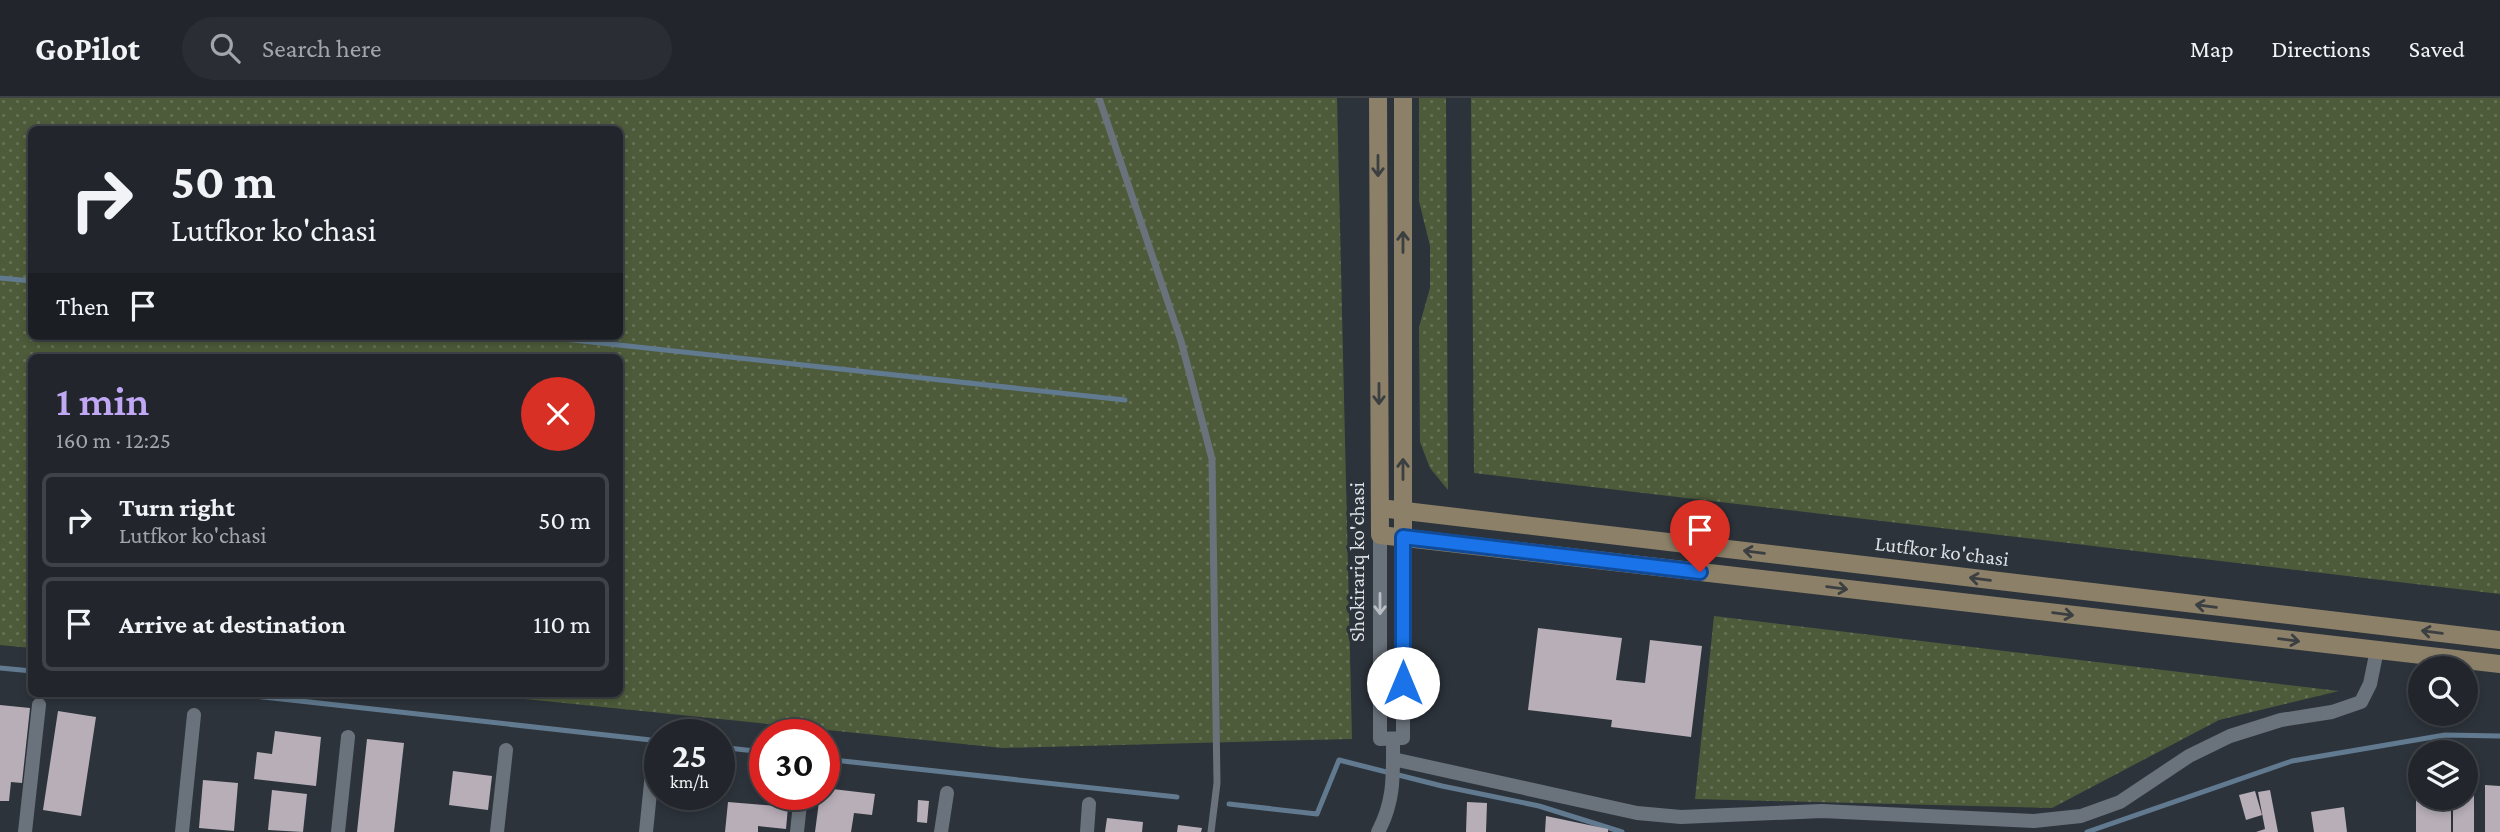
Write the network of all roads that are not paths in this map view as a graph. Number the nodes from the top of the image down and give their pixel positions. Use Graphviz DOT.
graph roads {
  1 [pos="1099,98"];
  2 [pos="1378,98"];
  3 [pos="1403,98"];
  4 [pos="1380,508"];
  5 [pos="1403,510"];
  6 [pos="1380,536"];
  7 [pos="1403,537"];
  8 [pos="2500,640"];
  9 [pos="2377,650"];
  10 [pos="2500,664"];
  11 [pos="39,705"];
  12 [pos="194,715"];
  13 [pos="348,737"];
  14 [pos="1393,739"];
  15 [pos="506,750"];
  16 [pos="1393,759"];
  17 [pos="947,793"];
  18 [pos="1089,804"];
  19 [pos="648,810"];
  20 [pos="799,810"];
  21 [pos="25,832"];
  22 [pos="181,832"];
  23 [pos="338,832"];
  24 [pos="497,832"];
  25 [pos="646,832"];
  26 [pos="796,832"];
  27 [pos="941,832"];
  28 [pos="1087,832"];
  29 [pos="1212,832"];
  30 [pos="1378,832"];
  1 -- 29 [label="lane"];
  2 -- 4 [label="main road, Shokirariq ko'chasi, one-way"];
  5 -- 3 [label="main road, one-way"];
  4 -- 5 [label="main road, Lutfkor ko'chasi"];
  4 -- 6 [label="main road, Shokirariq ko'chasi"];
  5 -- 7 [label="main road"];
  8 -- 5 [label="main road, Lutfkor ko'chasi, one-way"];
  6 -- 7 [label="main road"];
  6 -- 14 [label="street, Shokirariq ko'chasi, one-way"];
  7 -- 9 [label="main road, one-way"];
  7 -- 14 [label="street"];
  9 -- 10 [label="main road"];
  9 -- 16 [label="street"];
  11 -- 21 [label="street"];
  12 -- 22 [label="street"];
  13 -- 23 [label="street"];
  14 -- 16 [label="street"];
  15 -- 24 [label="street"];
  16 -- 30 [label="street"];
  17 -- 27 [label="street"];
  18 -- 28 [label="street"];
  19 -- 25 [label="street"];
  20 -- 26 [label="street"];
}
